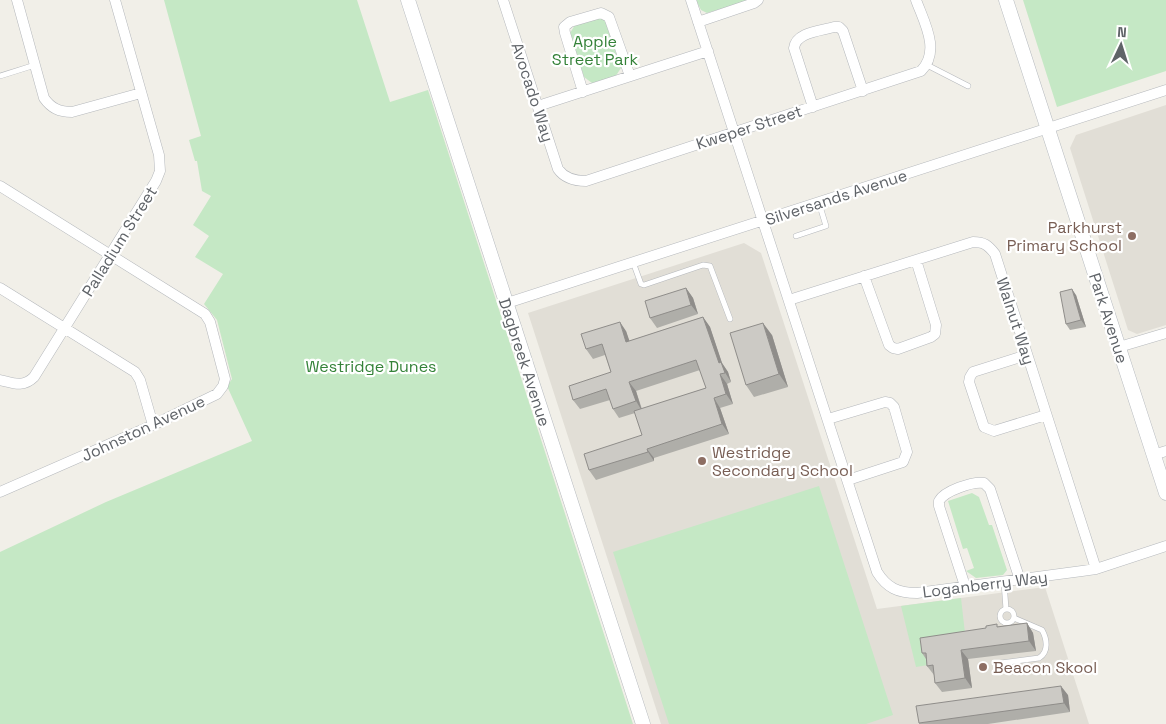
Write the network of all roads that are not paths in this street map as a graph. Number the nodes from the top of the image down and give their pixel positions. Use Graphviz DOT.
graph roads {
  1 [pos="17,0"];
  2 [pos="115,0"];
  3 [pos="408,0"];
  4 [pos="503,0"];
  5 [pos="691,0"];
  6 [pos="758,0"];
  7 [pos="916,0"];
  8 [pos="1006,0"];
  9 [pos="698,22"];
  10 [pos="708,51"];
  11 [pos="35,65"];
  12 [pos="927,65"];
  13 [pos="0,76"];
  14 [pos="630,76"];
  15 [pos="968,86"];
  16 [pos="863,90"];
  17 [pos="1166,90"];
  18 [pos="583,92"];
  19 [pos="141,93"];
  20 [pos="538,106"];
  21 [pos="813,107"];
  22 [pos="1048,128"];
  23 [pos="735,132"];
  24 [pos="569,179"];
  25 [pos="0,186"];
  26 [pos="819,202"];
  27 [pos="763,221"];
  28 [pos="796,236"];
  29 [pos="111,255"];
  30 [pos="916,260"];
  31 [pos="633,262"];
  32 [pos="864,276"];
  33 [pos="0,288"];
  34 [pos="789,300"];
  35 [pos="507,303"];
  36 [pos="730,319"];
  37 [pos="65,328"];
  38 [pos="1166,333"];
  39 [pos="1119,348"];
  40 [pos="1026,355"];
  41 [pos="0,380"];
  42 [pos="1046,415"];
  43 [pos="828,419"];
  44 [pos="153,425"];
  45 [pos="1160,453"];
  46 [pos="848,480"];
  47 [pos="0,492"];
  48 [pos="1166,493"];
  49 [pos="1166,546"];
  50 [pos="1096,569"];
  51 [pos="1020,580"];
  52 [pos="1004,582"];
  53 [pos="965,586"];
  54 [pos="1006,609"];
  55 [pos="1014,618"];
  56 [pos="1001,663"];
  57 [pos="643,724"];
  1 -- 11 [label="street"];
  2 -- 19 [label="street, Palladium Street"];
  3 -- 35 [label="street, Dagbreek Avenue"];
  4 -- 20 [label="street, Avocado Way"];
  5 -- 9 [label="street, Loganberry Way"];
  6 -- 9 [label="street"];
  7 -- 12 [label="street"];
  8 -- 22 [label="street, Park Avenue"];
  9 -- 10 [label="street, Loganberry Way"];
  10 -- 14 [label="street"];
  10 -- 23 [label="street, Loganberry Way"];
  11 -- 13 [label="lane"];
  11 -- 19 [label="street"];
  12 -- 15 [label="lane"];
  12 -- 16 [label="street, Kweper Street"];
  14 -- 18 [label="street"];
  14 -- 18 [label="street"];
  16 -- 21 [label="street, Kweper Street"];
  16 -- 21 [label="street"];
  17 -- 22 [label="street, Silversands Avenue"];
  18 -- 20 [label="street"];
  19 -- 29 [label="street, Palladium Street"];
  20 -- 24 [label="street, Avocado Way"];
  21 -- 23 [label="street, Kweper Street"];
  22 -- 26 [label="street, Silversands Avenue"];
  22 -- 39 [label="street, Park Avenue"];
  23 -- 24 [label="street, Kweper Street"];
  23 -- 27 [label="street, Loganberry Way"];
  25 -- 29 [label="street, Johnston Avenue"];
  26 -- 27 [label="street, Silversands Avenue"];
  26 -- 28 [label="lane"];
  27 -- 31 [label="street, Silversands Avenue"];
  27 -- 34 [label="street, Loganberry Way"];
  29 -- 37 [label="street, Palladium Street"];
  29 -- 44 [label="street, Johnston Avenue"];
  30 -- 32 [label="street, Walnut Way"];
  30 -- 32 [label="street"];
  30 -- 40 [label="street, Walnut Way"];
  31 -- 35 [label="street, Silversands Avenue"];
  31 -- 36 [label="lane"];
  32 -- 34 [label="street, Walnut Way"];
  33 -- 37 [label="street"];
  34 -- 43 [label="street, Loganberry Way"];
  35 -- 57 [label="street, Dagbreek Avenue"];
  37 -- 41 [label="street, Palladium Street"];
  37 -- 44 [label="street"];
  38 -- 39 [label="street"];
  39 -- 45 [label="street, Park Avenue"];
  40 -- 42 [label="street, Walnut Way"];
  40 -- 42 [label="street"];
  42 -- 50 [label="street, Walnut Way"];
  43 -- 46 [label="street, Loganberry Way"];
  43 -- 46 [label="street"];
  44 -- 47 [label="street, Johnston Avenue"];
  45 -- 48 [label="street, Park Avenue"];
  46 -- 53 [label="street, Loganberry Way"];
  49 -- 50 [label="street, Loganberry Way"];
  50 -- 51 [label="street, Loganberry Way"];
  51 -- 52 [label="street, Loganberry Way"];
  51 -- 53 [label="street"];
  52 -- 53 [label="street, Loganberry Way"];
  52 -- 54 [label="lane"];
  54 -- 55 [label="lane"];
  54 -- 55 [label="lane"];
  55 -- 56 [label="lane"];
}
